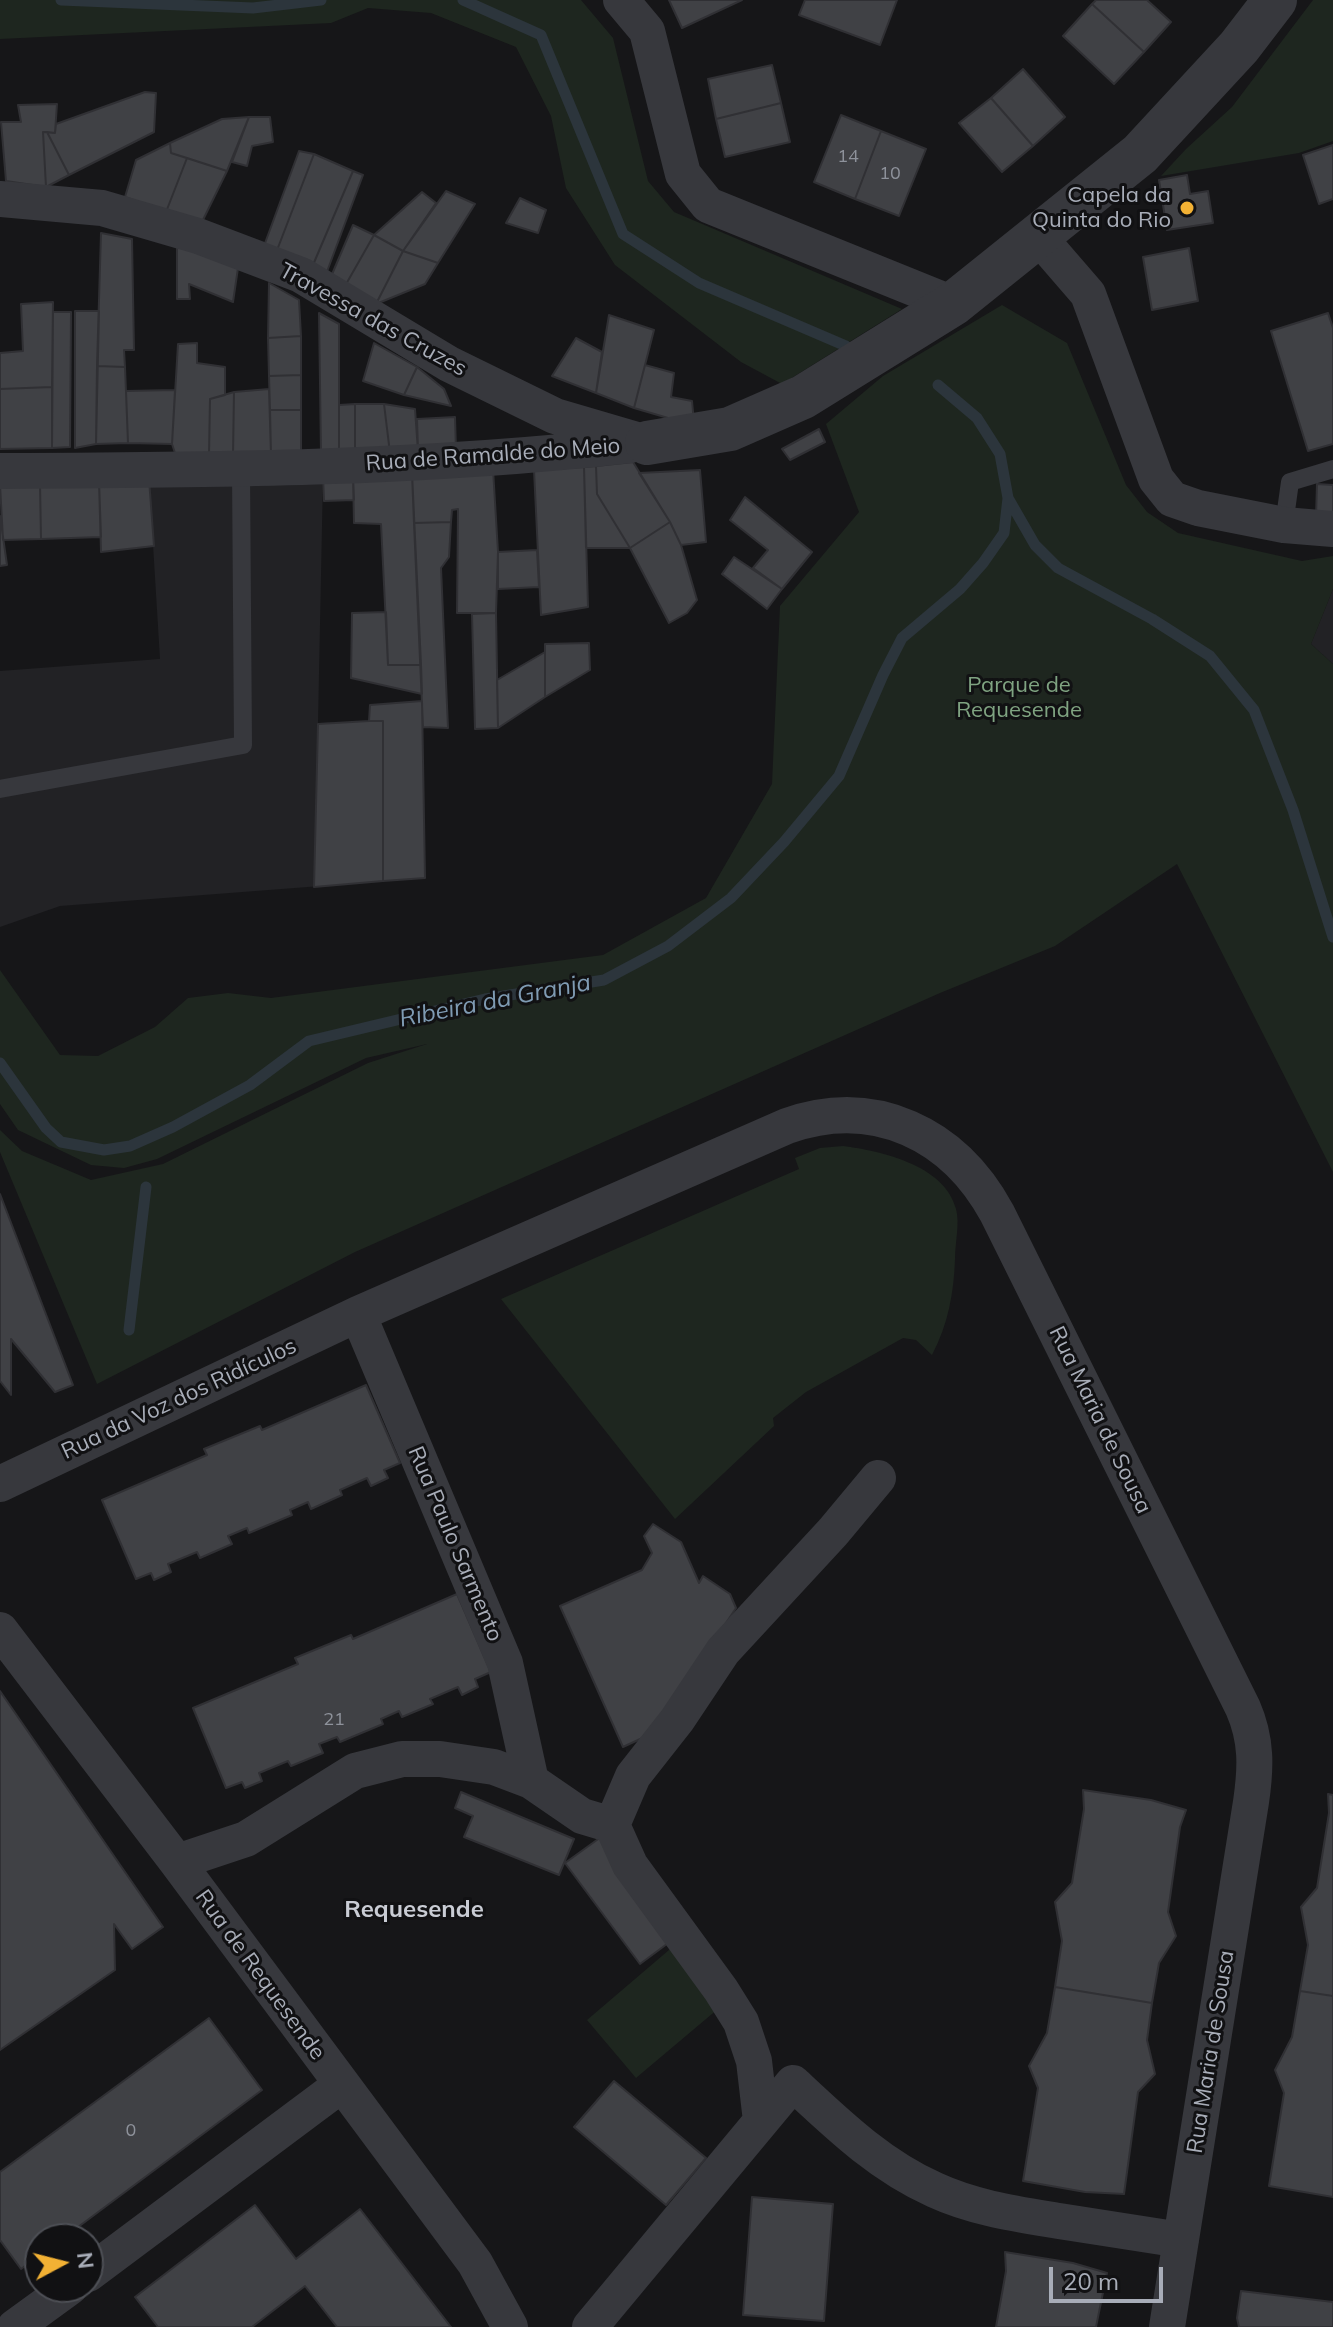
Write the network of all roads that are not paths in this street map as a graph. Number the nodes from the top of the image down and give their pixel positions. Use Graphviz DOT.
graph roads {
  1 [pos="621,0"];
  2 [pos="1275,0"];
  3 [pos="0,199"];
  4 [pos="1037,235"];
  5 [pos="953,304"];
  6 [pos="647,443"];
  7 [pos="1333,469"];
  8 [pos="241,470"];
  9 [pos="0,471"];
  10 [pos="1284,525"];
  11 [pos="1333,529"];
  12 [pos="0,789"];
  13 [pos="358,1314"];
  14 [pos="878,1478"];
  15 [pos="0,1484"];
  16 [pos="0,1630"];
  17 [pos="531,1781"];
  18 [pos="612,1825"];
  19 [pos="177,1862"];
  20 [pos="341,2085"];
  21 [pos="761,2121"];
  22 [pos="1181,2240"];
  23 [pos="104,2262"];
  24 [pos="48,2303"];
  25 [pos="15,2327"];
  26 [pos="510,2327"];
  27 [pos="590,2327"];
  28 [pos="1167,2327"];
  1 -- 5 [label="street"];
  2 -- 4 [label="street, Rua de Ramalde do Meio"];
  3 -- 6 [label="street, Travessa das Cruzes"];
  4 -- 5 [label="street, Rua de Ramalde do Meio"];
  4 -- 10 [label="street"];
  5 -- 6 [label="street, Rua de Ramalde do Meio"];
  6 -- 8 [label="street, Rua de Ramalde do Meio"];
  7 -- 10 [label="lane"];
  8 -- 9 [label="street, Rua de Ramalde do Meio"];
  8 -- 12 [label="lane"];
  10 -- 11 [label="street"];
  13 -- 15 [label="street, Rua da Voz dos Ridículos"];
  13 -- 17 [label="street, Rua Paulo Sarmento"];
  13 -- 22 [label="street, Rua Maria de Sousa"];
  14 -- 18 [label="street"];
  16 -- 19 [label="street, Rua de Requesende"];
  17 -- 18 [label="street"];
  17 -- 19 [label="street"];
  18 -- 21 [label="street"];
  19 -- 20 [label="street, Rua de Requesende"];
  20 -- 23 [label="street"];
  20 -- 26 [label="street, Rua de Requesende"];
  21 -- 22 [label="street"];
  21 -- 27 [label="street"];
  22 -- 28 [label="street, Rua Maria de Sousa"];
  24 -- 25 [label="street"];
}
